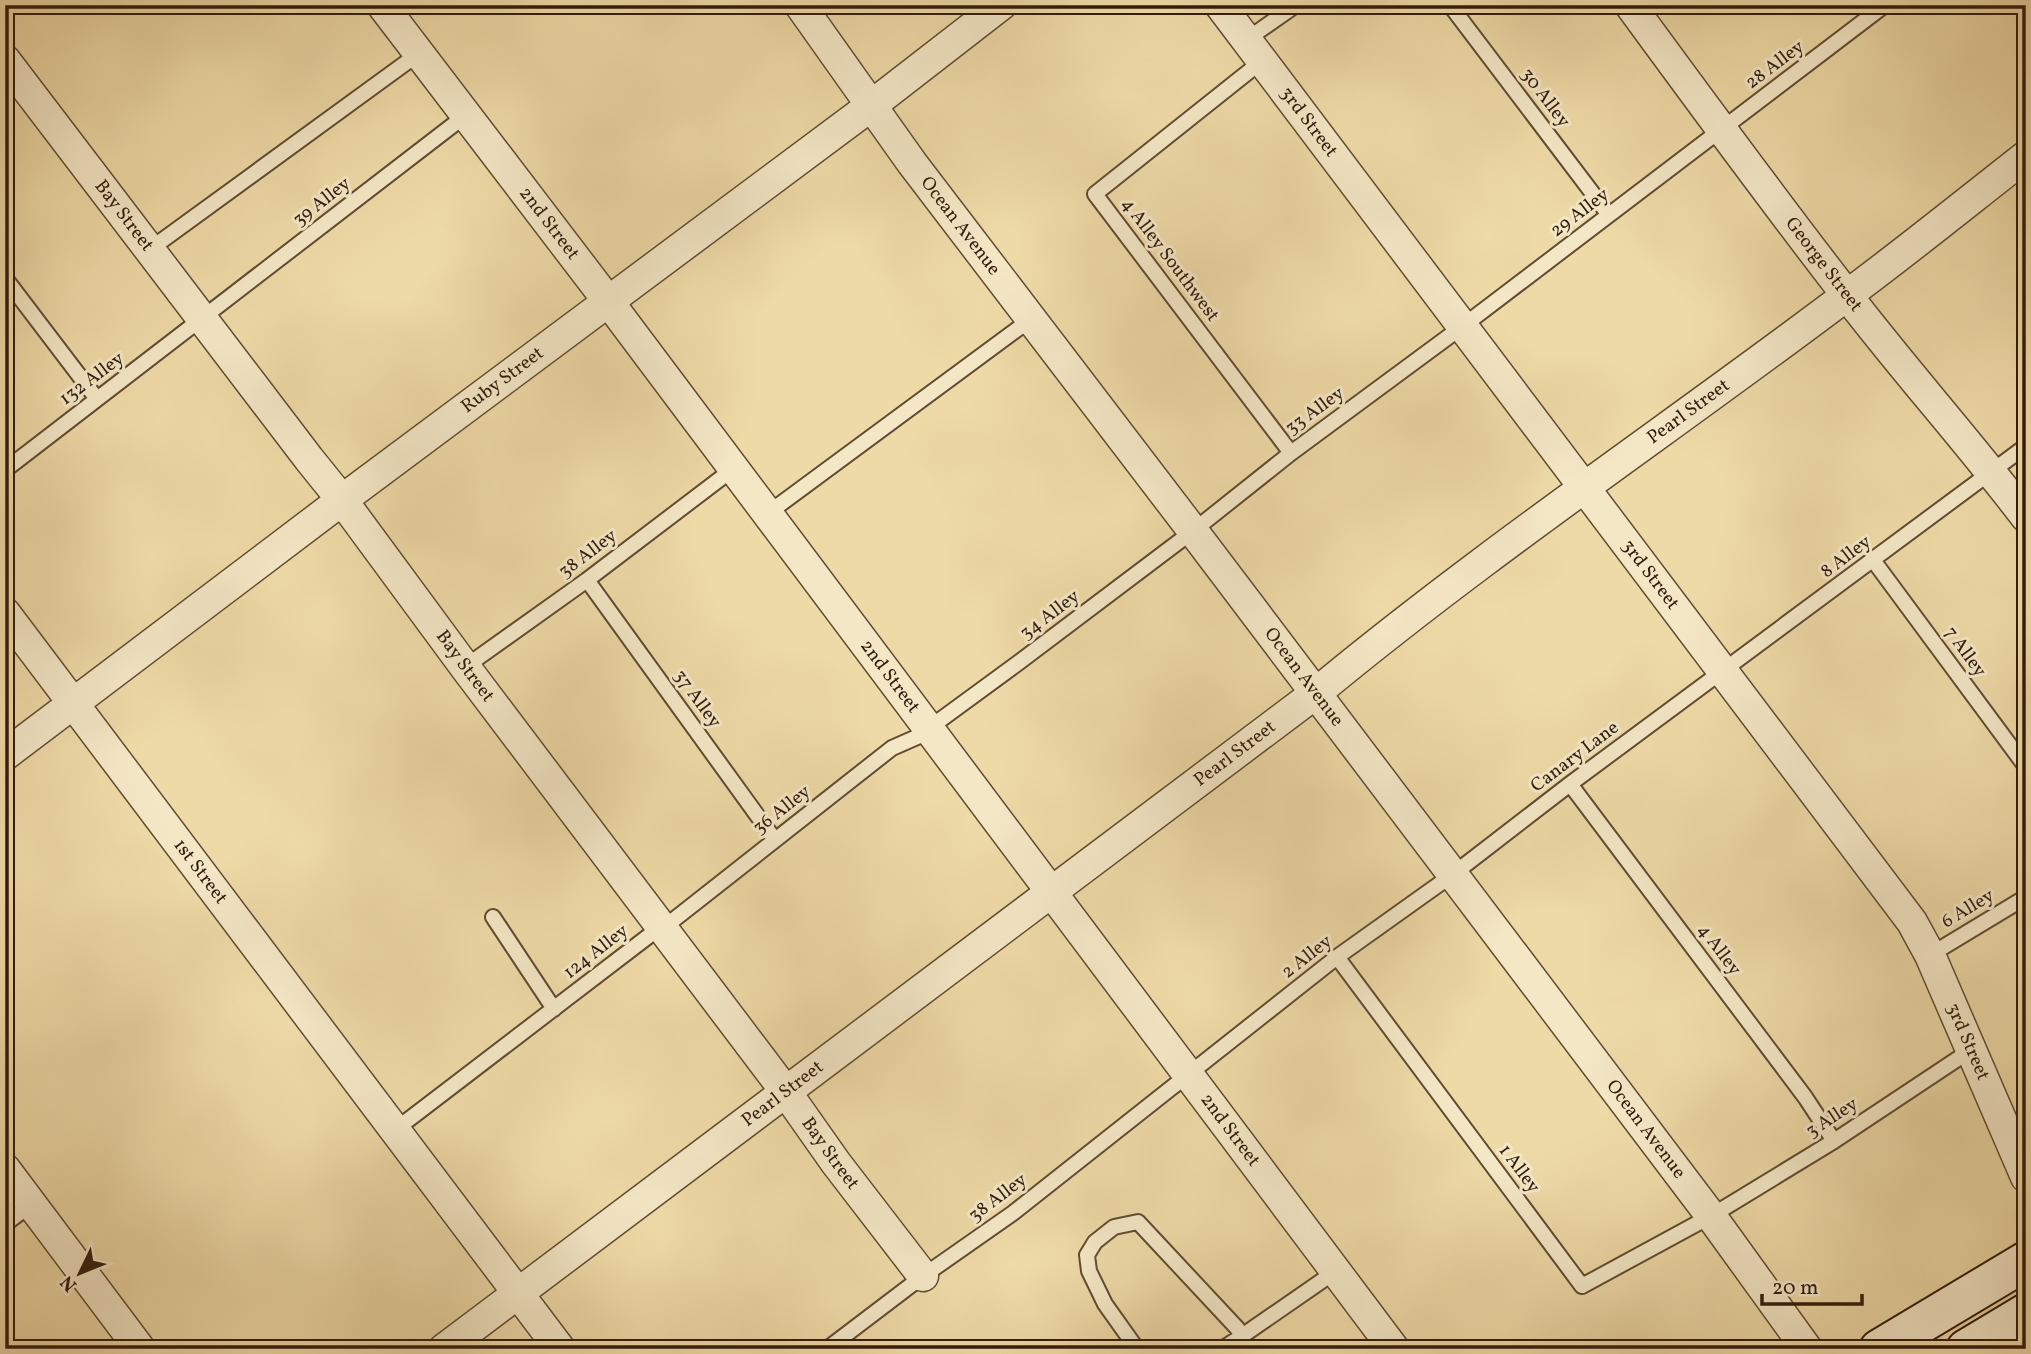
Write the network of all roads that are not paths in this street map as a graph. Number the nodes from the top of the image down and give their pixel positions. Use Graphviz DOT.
graph roads {
  1 [pos="382,5"];
  2 [pos="800,5"];
  3 [pos="1001,5"];
  4 [pos="1220,5"];
  5 [pos="1296,5"];
  6 [pos="1450,5"];
  7 [pos="1630,5"];
  8 [pos="1885,5"];
  9 [pos="1254,50"];
  10 [pos="418,54"];
  11 [pos="5,60"];
  12 [pos="872,105"];
  13 [pos="466,115"];
  14 [pos="1721,130"];
  15 [pos="2026,156"];
  16 [pos="1609,215"];
  17 [pos="149,250"];
  18 [pos="5,278"];
  19 [pos="1847,296"];
  20 [pos="608,301"];
  21 [pos="202,319"];
  22 [pos="1031,319"];
  23 [pos="1463,326"];
  24 [pos="97,399"];
  25 [pos="2026,446"];
  26 [pos="1291,453"];
  27 [pos="733,468"];
  28 [pos="5,470"];
  29 [pos="1992,472"];
  30 [pos="1584,488"];
  31 [pos="342,500"];
  32 [pos="767,514"];
  33 [pos="2026,517"];
  34 [pos="1193,531"];
  35 [pos="1873,560"];
  36 [pos="587,580"];
  37 [pos="5,613"];
  38 [pos="465,667"];
  39 [pos="1723,672"];
  40 [pos="1316,693"];
  41 [pos="73,704"];
  42 [pos="929,729"];
  43 [pos="5,755"];
  44 [pos="2026,767"];
  45 [pos="1570,785"];
  46 [pos="775,840"];
  47 [pos="1452,875"];
  48 [pos="1051,891"];
  49 [pos="2026,897"];
  50 [pos="493,917"];
  51 [pos="662,929"];
  52 [pos="1930,955"];
  53 [pos="1337,957"];
  54 [pos="554,1009"];
  55 [pos="1971,1050"];
  56 [pos="1189,1073"];
  57 [pos="786,1092"];
  58 [pos="396,1130"];
  59 [pos="1834,1141"];
  60 [pos="5,1169"];
  61 [pos="2026,1177"];
  62 [pos="32,1204"];
  63 [pos="1711,1216"];
  64 [pos="5,1224"];
  65 [pos="2026,1261"];
  66 [pos="1336,1271"];
  67 [pos="923,1276"];
  68 [pos="518,1293"];
  69 [pos="2026,1313"];
  70 [pos="1242,1336"];
  71 [pos="140,1349"];
  72 [pos="444,1349"];
  73 [pos="560,1349"];
  74 [pos="827,1349"];
  75 [pos="1137,1349"];
  76 [pos="1222,1349"];
  77 [pos="1394,1349"];
  78 [pos="1807,1349"];
  79 [pos="1880,1349"];
  80 [pos="1966,1349"];
  1 -- 10 [label="street, 2nd Street"];
  2 -- 12 [label="street, Ocean Avenue"];
  3 -- 12 [label="street, Ruby Street"];
  4 -- 9 [label="street, 3rd Street"];
  5 -- 9 [label="lane"];
  6 -- 16 [label="lane, 30 Alley"];
  7 -- 14 [label="street, George Street"];
  8 -- 14 [label="lane, 28 Alley"];
  9 -- 23 [label="street, 3rd Street"];
  9 -- 26 [label="lane, 4 Alley Southwest"];
  10 -- 13 [label="street, 2nd Street"];
  10 -- 17 [label="lane"];
  11 -- 17 [label="street, Bay Street"];
  12 -- 20 [label="street, Ruby Street"];
  12 -- 22 [label="street, Ocean Avenue"];
  13 -- 20 [label="street, 2nd Street"];
  13 -- 21 [label="lane, 39 Alley"];
  14 -- 16 [label="lane, 29 Alley"];
  14 -- 19 [label="street, George Street"];
  15 -- 19 [label="street, Pearl Street"];
  16 -- 23 [label="lane, 29 Alley"];
  17 -- 21 [label="street, Bay Street"];
  18 -- 24 [label="lane"];
  19 -- 29 [label="street, George Street"];
  19 -- 30 [label="street, Pearl Street"];
  20 -- 27 [label="street, 2nd Street"];
  20 -- 31 [label="street, Ruby Street"];
  21 -- 24 [label="lane, 132 Alley"];
  21 -- 31 [label="street, Bay Street"];
  22 -- 32 [label="lane"];
  22 -- 34 [label="street, Ocean Avenue"];
  23 -- 26 [label="lane, 33 Alley"];
  23 -- 30 [label="street, 3rd Street"];
  24 -- 28 [label="lane, 132 Alley"];
  25 -- 29 [label="lane, 8 Alley"];
  26 -- 34 [label="lane, 33 Alley"];
  27 -- 32 [label="street, 2nd Street"];
  27 -- 36 [label="lane, 38 Alley"];
  29 -- 33 [label="street, George Street"];
  29 -- 35 [label="lane, 8 Alley"];
  30 -- 39 [label="street, 3rd Street"];
  30 -- 40 [label="street, Pearl Street"];
  31 -- 38 [label="street, Bay Street"];
  31 -- 41 [label="street, Ruby Street"];
  32 -- 42 [label="street, 2nd Street"];
  34 -- 40 [label="street, Ocean Avenue"];
  34 -- 42 [label="lane, 34 Alley"];
  35 -- 39 [label="lane, 8 Alley"];
  35 -- 44 [label="lane, 7 Alley"];
  36 -- 38 [label="lane, 38 Alley"];
  36 -- 46 [label="lane, 37 Alley"];
  37 -- 41 [label="street, 1st Street"];
  38 -- 51 [label="street, Bay Street"];
  39 -- 45 [label="lane, Canary Lane"];
  39 -- 52 [label="street, 3rd Street"];
  40 -- 47 [label="street, Ocean Avenue"];
  40 -- 48 [label="street, Pearl Street"];
  41 -- 43 [label="street, Ruby Street"];
  41 -- 58 [label="street, 1st Street"];
  42 -- 46 [label="lane, 36 Alley"];
  42 -- 48 [label="street, 2nd Street"];
  45 -- 47 [label="lane, Canary Lane"];
  45 -- 59 [label="lane, 4 Alley"];
  46 -- 51 [label="lane, 36 Alley"];
  47 -- 53 [label="lane, 2 Alley"];
  47 -- 63 [label="street, Ocean Avenue"];
  48 -- 56 [label="street, 2nd Street"];
  48 -- 57 [label="street, Pearl Street"];
  49 -- 52 [label="lane, 6 Alley"];
  50 -- 54 [label="lane"];
  51 -- 54 [label="lane, 124 Alley"];
  51 -- 57 [label="street, Bay Street"];
  52 -- 55 [label="street, 3rd Street"];
  53 -- 56 [label="lane, 2 Alley"];
  53 -- 63 [label="lane, 1 Alley"];
  54 -- 58 [label="lane"];
  55 -- 59 [label="lane, 3 Alley"];
  55 -- 61 [label="street, 3rd Street"];
  56 -- 66 [label="street, 2nd Street"];
  56 -- 67 [label="lane, 38 Alley"];
  57 -- 67 [label="street, Bay Street"];
  57 -- 68 [label="street, Pearl Street"];
  58 -- 68 [label="street, 1st Street"];
  59 -- 63 [label="lane, 3 Alley"];
  60 -- 62 [label="street"];
  62 -- 64 [label="lane"];
  62 -- 71 [label="street"];
  63 -- 78 [label="street, Ocean Avenue"];
  65 -- 79 [label="main road"];
  66 -- 70 [label="lane"];
  66 -- 77 [label="street, 2nd Street"];
  67 -- 74 [label="lane, 38 Alley"];
  68 -- 72 [label="street, Pearl Street"];
  68 -- 73 [label="street, 1st Street"];
  69 -- 80 [label="main road"];
  70 -- 75 [label="lane"];
  70 -- 76 [label="lane"];
}
